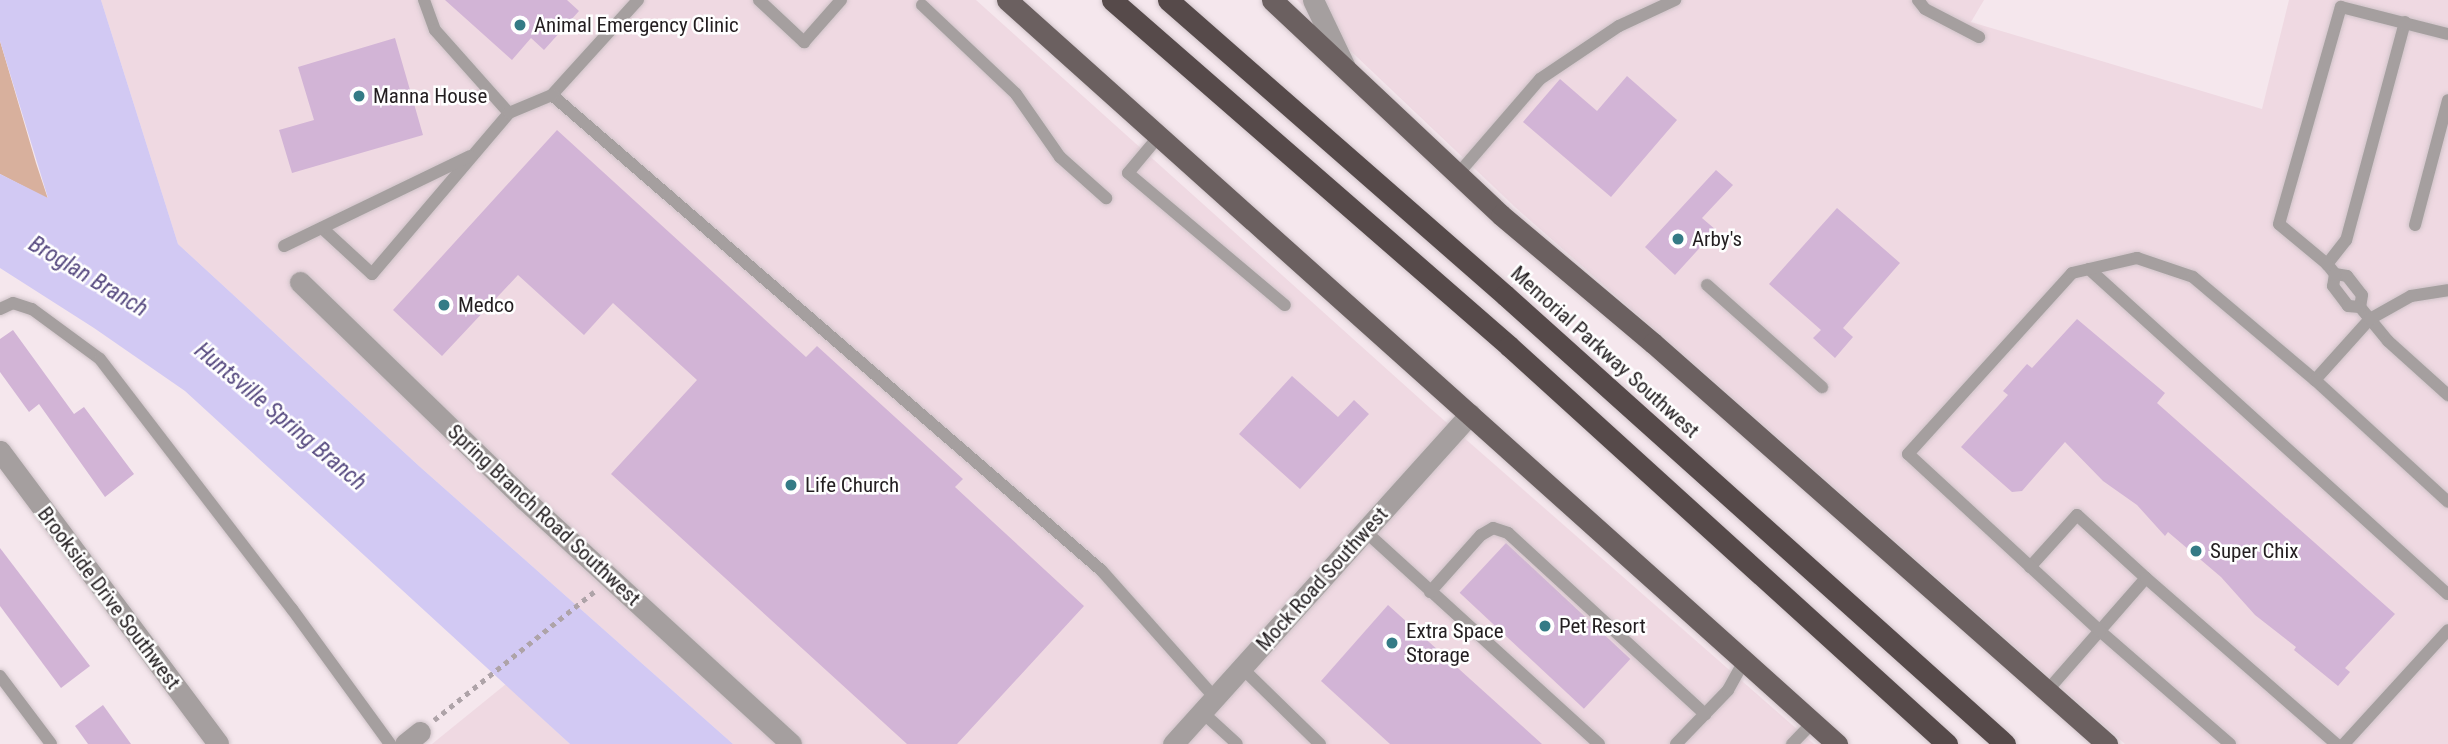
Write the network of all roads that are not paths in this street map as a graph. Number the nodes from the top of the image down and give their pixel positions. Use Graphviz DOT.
graph roads {
  1 [pos="424,0"];
  2 [pos="638,0"];
  3 [pos="759,0"];
  4 [pos="841,0"];
  5 [pos="1007,0"];
  6 [pos="1112,0"];
  7 [pos="1168,0"];
  8 [pos="1272,0"];
  9 [pos="1313,0"];
  10 [pos="1675,0"];
  11 [pos="1917,0"];
  12 [pos="922,5"];
  13 [pos="2404,22"];
  14 [pos="2448,34"];
  15 [pos="1979,37"];
  16 [pos="1345,67"];
  17 [pos="552,94"];
  18 [pos="2448,100"];
  19 [pos="509,113"];
  20 [pos="1159,136"];
  21 [pos="474,153"];
  22 [pos="1458,174"];
  23 [pos="1106,198"];
  24 [pos="2415,225"];
  25 [pos="322,228"];
  26 [pos="284,246"];
  27 [pos="2327,264"];
  28 [pos="2089,269"];
  29 [pos="300,282"];
  30 [pos="1707,285"];
  31 [pos="2448,290"];
  32 [pos="1285,305"];
  33 [pos="0,309"];
  34 [pos="2370,320"];
  35 [pos="2315,380"];
  36 [pos="1822,387"];
  37 [pos="2448,395"];
  38 [pos="1470,414"];
  39 [pos="0,451"];
  40 [pos="2448,502"];
  41 [pos="1366,532"];
  42 [pos="2031,567"];
  43 [pos="2146,578"];
  44 [pos="1430,592"];
  45 [pos="2448,594"];
  46 [pos="2448,630"];
  47 [pos="2100,631"];
  48 [pos="1745,659"];
  49 [pos="1242,668"];
  50 [pos="0,676"];
  51 [pos="2047,691"];
  52 [pos="1208,705"];
  53 [pos="1705,713"];
  54 [pos="1814,722"];
  55 [pos="51,744"];
  56 [pos="218,744"];
  57 [pos="390,744"];
  58 [pos="791,744"];
  59 [pos="1173,744"];
  60 [pos="1237,744"];
  61 [pos="1320,744"];
  62 [pos="1599,744"];
  63 [pos="1676,744"];
  64 [pos="1792,744"];
  65 [pos="1838,744"];
  66 [pos="1947,744"];
  67 [pos="2005,744"];
  68 [pos="2107,744"];
  69 [pos="2230,744"];
  70 [pos="2336,744"];
  71 [pos="2344,744"];
  1 -- 19 [label="lane"];
  2 -- 17 [label="lane"];
  3 -- 4 [label="lane"];
  5 -- 20 [label="main road"];
  6 -- 66 [label="highway"];
  7 -- 67 [label="highway, Memorial Parkway Southwest"];
  8 -- 16 [label="main road, Memorial Parkway Southwest"];
  9 -- 16 [label="street"];
  10 -- 22 [label="lane"];
  11 -- 15 [label="lane"];
  12 -- 23 [label="lane"];
  13 -- 14 [label="lane"];
  13 -- 27 [label="lane"];
  13 -- 27 [label="lane"];
  16 -- 22 [label="main road, Memorial Parkway Southwest"];
  17 -- 19 [label="lane"];
  17 -- 52 [label="lane"];
  18 -- 24 [label="lane"];
  19 -- 21 [label="lane"];
  20 -- 32 [label="lane"];
  20 -- 38 [label="main road"];
  21 -- 25 [label="lane"];
  21 -- 25 [label="lane"];
  22 -- 51 [label="main road, Memorial Parkway Southwest"];
  25 -- 26 [label="lane"];
  27 -- 34 [label="lane"];
  28 -- 35 [label="lane"];
  28 -- 42 [label="lane"];
  28 -- 45 [label="lane"];
  29 -- 58 [label="street, Spring Branch Road Southwest"];
  30 -- 36 [label="lane"];
  31 -- 34 [label="lane"];
  33 -- 57 [label="lane"];
  34 -- 35 [label="lane"];
  34 -- 37 [label="lane"];
  35 -- 40 [label="lane"];
  38 -- 41 [label="street, Mock Road Southwest"];
  38 -- 48 [label="main road"];
  39 -- 56 [label="street, Brookside Drive Southwest"];
  41 -- 44 [label="lane"];
  41 -- 49 [label="street, Mock Road Southwest"];
  42 -- 43 [label="lane"];
  42 -- 47 [label="lane"];
  43 -- 47 [label="lane"];
  43 -- 70 [label="lane"];
  44 -- 53 [label="lane"];
  44 -- 62 [label="lane"];
  46 -- 71 [label="lane"];
  47 -- 51 [label="lane"];
  47 -- 69 [label="lane"];
  48 -- 53 [label="lane"];
  48 -- 54 [label="main road"];
  49 -- 52 [label="street, Mock Road Southwest"];
  49 -- 61 [label="lane"];
  50 -- 55 [label="lane"];
  51 -- 68 [label="main road, Memorial Parkway Southwest"];
  52 -- 59 [label="street, Mock Road Southwest"];
  52 -- 60 [label="lane"];
  53 -- 63 [label="lane"];
  54 -- 64 [label="lane"];
  54 -- 65 [label="main road"];
}
